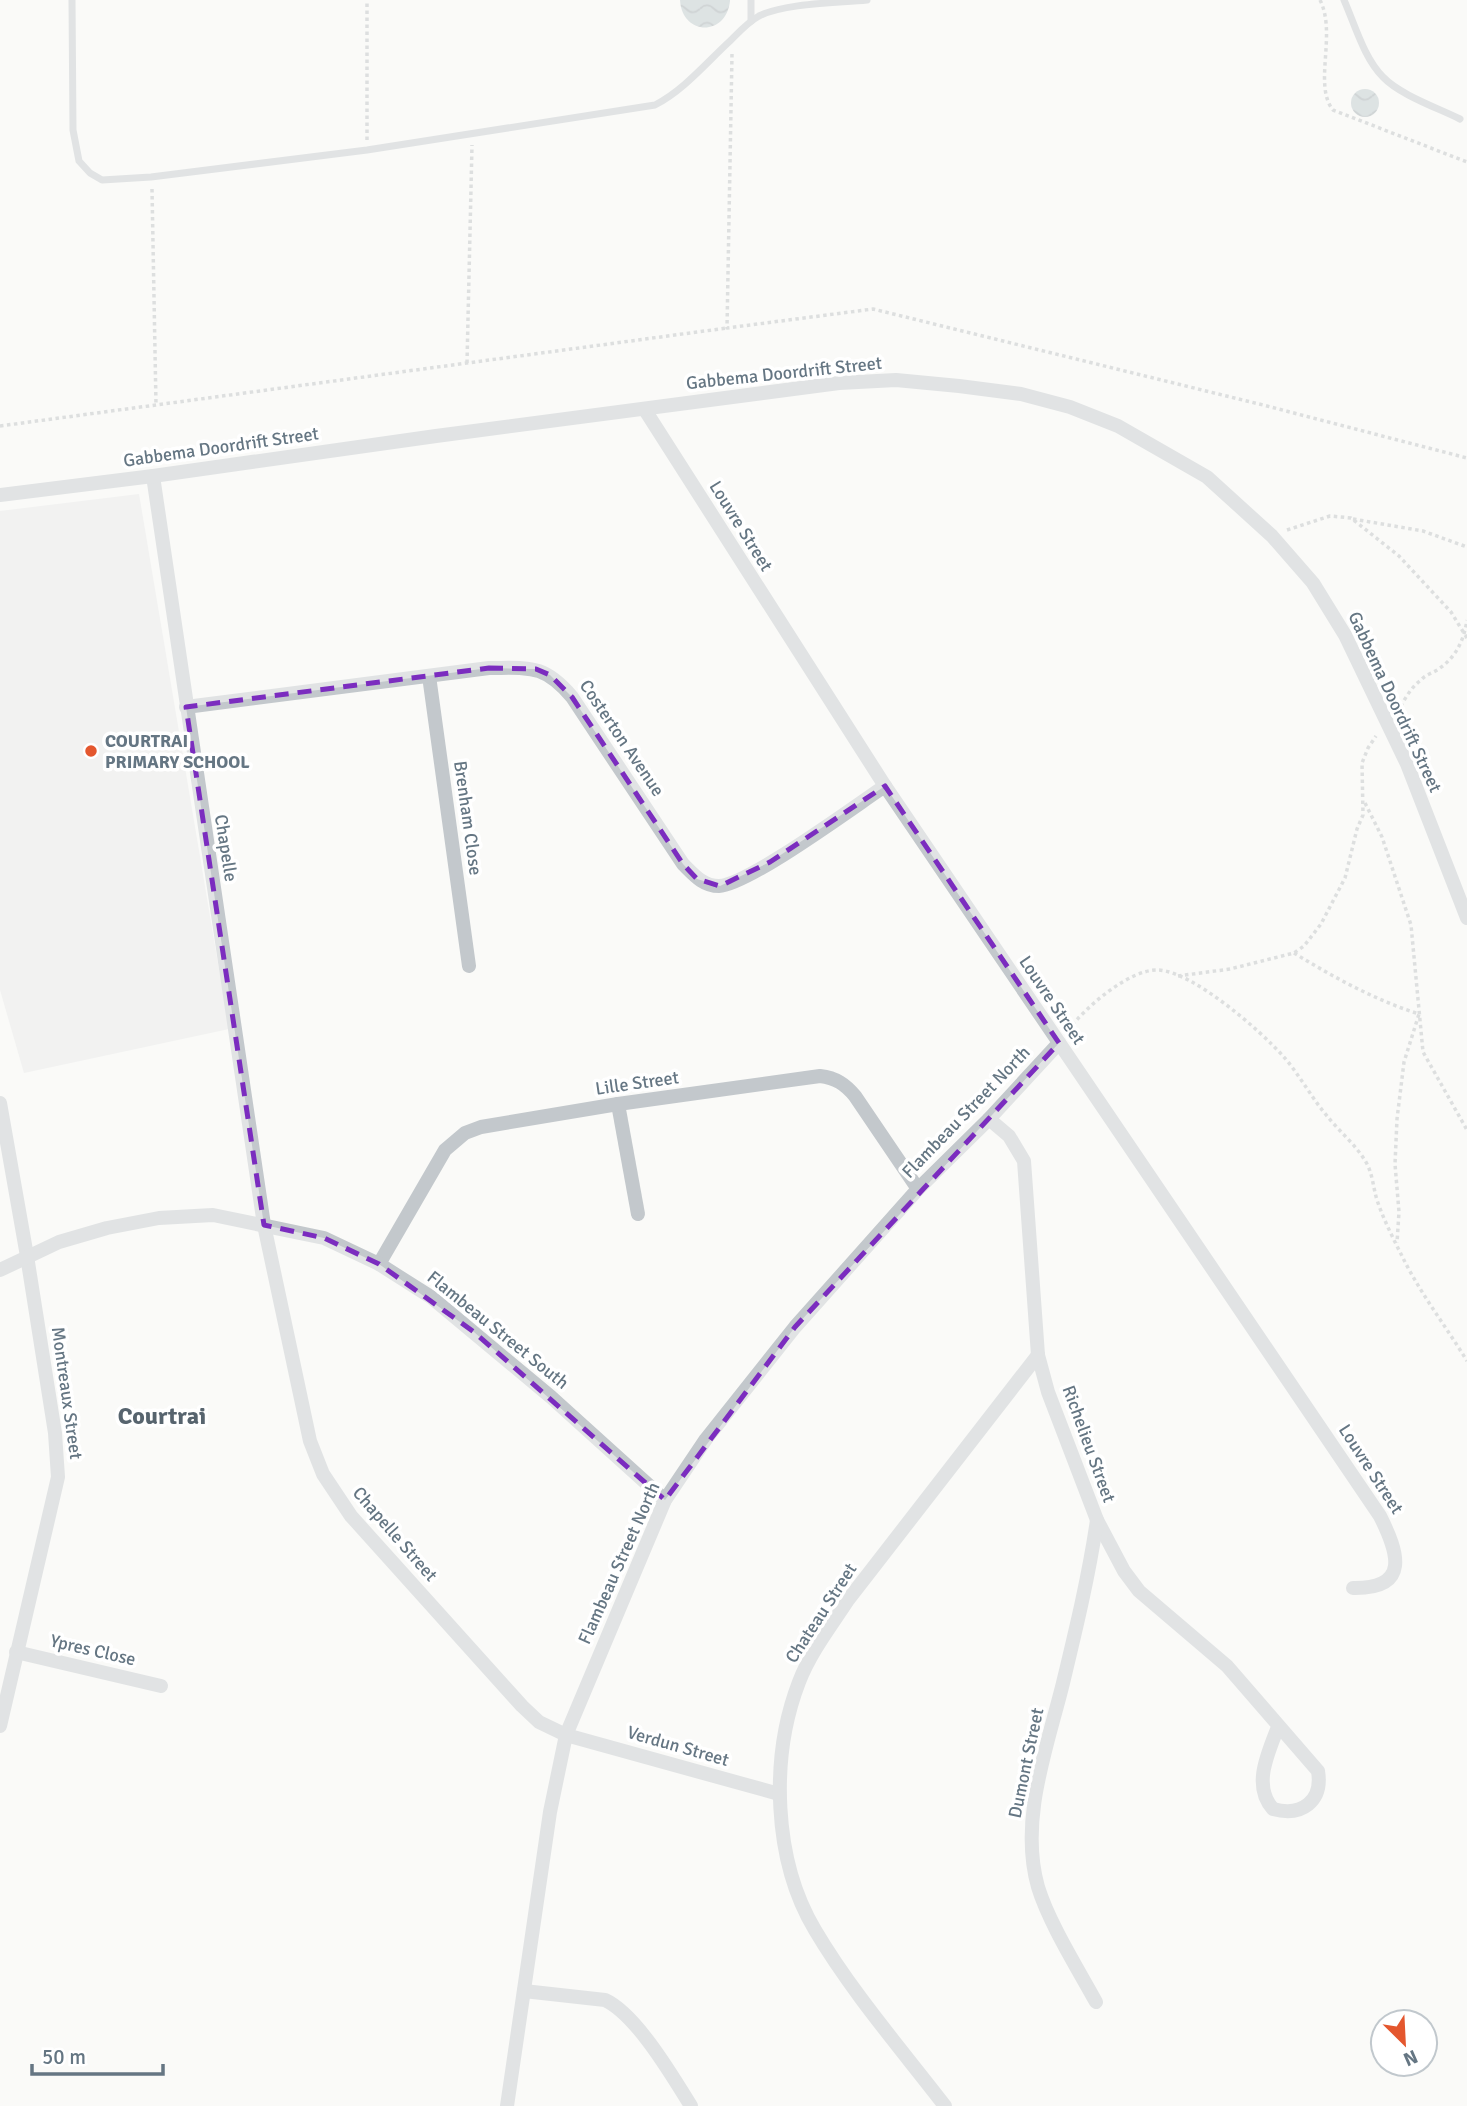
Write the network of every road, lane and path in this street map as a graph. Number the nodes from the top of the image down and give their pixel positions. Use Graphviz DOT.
graph roads {
  1 [pos="72,0"];
  2 [pos="368,0"];
  3 [pos="751,0"];
  4 [pos="867,0"];
  5 [pos="1320,0"];
  6 [pos="1344,0"];
  7 [pos="751,21"];
  8 [pos="732,38"];
  9 [pos="1460,119"];
  10 [pos="472,133"];
  11 [pos="367,150"];
  12 [pos="1467,162"];
  13 [pos="151,177"];
  14 [pos="727,328"];
  15 [pos="467,363"];
  16 [pos="156,405"];
  17 [pos="645,410"];
  18 [pos="0,426"];
  19 [pos="1467,458"];
  20 [pos="153,477"];
  21 [pos="0,495"];
  22 [pos="1351,518"];
  23 [pos="1272,536"];
  24 [pos="1467,547"];
  25 [pos="1467,620"];
  26 [pos="1466,636"];
  27 [pos="429,676"];
  28 [pos="186,707"];
  29 [pos="1389,726"];
  30 [pos="885,786"];
  31 [pos="1364,801"];
  32 [pos="1467,918"];
  33 [pos="1294,953"];
  34 [pos="470,966"];
  35 [pos="1176,976"];
  36 [pos="1419,1014"];
  37 [pos="1059,1044"];
  38 [pos="0,1103"];
  39 [pos="618,1104"];
  40 [pos="989,1119"];
  41 [pos="1467,1130"];
  42 [pos="918,1189"];
  43 [pos="638,1214"];
  44 [pos="264,1225"];
  45 [pos="1397,1245"];
  46 [pos="27,1256"];
  47 [pos="379,1265"];
  48 [pos="0,1270"];
  49 [pos="1038,1355"];
  50 [pos="1467,1361"];
  51 [pos="665,1500"];
  52 [pos="1097,1520"];
  53 [pos="1353,1588"];
  54 [pos="16,1652"];
  55 [pos="161,1686"];
  56 [pos="0,1726"];
  57 [pos="1278,1727"];
  58 [pos="566,1735"];
  59 [pos="779,1794"];
  60 [pos="524,1991"];
  61 [pos="1096,2002"];
  62 [pos="507,2106"];
  63 [pos="691,2106"];
  64 [pos="945,2106"];
  1 -- 13 [label="lane"];
  2 -- 11 [label="path"];
  3 -- 7 [label="lane"];
  4 -- 7 [label="lane"];
  5 -- 12 [label="path"];
  6 -- 9 [label="lane"];
  7 -- 8 [label="lane"];
  8 -- 10 [label="lane"];
  8 -- 14 [label="path"];
  10 -- 11 [label="lane"];
  10 -- 15 [label="path"];
  11 -- 13 [label="lane"];
  13 -- 16 [label="path"];
  14 -- 15 [label="path"];
  14 -- 19 [label="path"];
  15 -- 16 [label="path"];
  16 -- 18 [label="path"];
  17 -- 20 [label="street, Gabbema Doordrift Street"];
  17 -- 23 [label="street, Gabbema Doordrift Street"];
  17 -- 30 [label="street, Louvre Street"];
  20 -- 21 [label="street, Gabbema Doordrift Street"];
  20 -- 28 [label="street, Chapelle"];
  22 -- 23 [label="path"];
  22 -- 24 [label="path"];
  22 -- 26 [label="path"];
  23 -- 29 [label="street, Gabbema Doordrift Street"];
  25 -- 26 [label="path"];
  26 -- 29 [label="path"];
  27 -- 28 [label="street, Costerton Avenue"];
  27 -- 30 [label="street, Costerton Avenue"];
  27 -- 34 [label="street, Brenham Close"];
  28 -- 44 [label="street, Chapelle"];
  29 -- 31 [label="path"];
  29 -- 32 [label="street, Gabbema Doordrift Street"];
  30 -- 37 [label="street, Louvre Street"];
  31 -- 33 [label="path"];
  31 -- 36 [label="path"];
  33 -- 35 [label="path"];
  33 -- 36 [label="path"];
  35 -- 37 [label="path"];
  35 -- 45 [label="path"];
  36 -- 41 [label="path"];
  36 -- 45 [label="path"];
  37 -- 40 [label="street, Flambeau Street North"];
  37 -- 53 [label="street, Louvre Street"];
  38 -- 46 [label="street, Montreaux Street"];
  39 -- 42 [label="street, Lille Street"];
  39 -- 43 [label="street"];
  39 -- 47 [label="street, Lille Street"];
  40 -- 42 [label="street, Flambeau Street North"];
  40 -- 49 [label="street, Richelieu Street"];
  42 -- 51 [label="street, Flambeau Street North"];
  44 -- 46 [label="street, Flambeau Street South"];
  44 -- 47 [label="street, Flambeau Street South"];
  44 -- 58 [label="street, Chapelle Street"];
  45 -- 50 [label="path"];
  46 -- 48 [label="street, Flambeau Street South"];
  46 -- 54 [label="street, Montreaux Street"];
  47 -- 51 [label="street, Flambeau Street South"];
  49 -- 52 [label="street, Richelieu Street"];
  49 -- 59 [label="street, Chateau Street"];
  51 -- 58 [label="street, Flambeau Street North"];
  52 -- 57 [label="street, Richelieu Street"];
  52 -- 61 [label="street, Dumont Street"];
  54 -- 55 [label="street, Ypres Close"];
  54 -- 56 [label="street, Montreaux Street"];
  57 -- 57 [label="street, Richelieu Street"];
  58 -- 59 [label="street, Verdun Street"];
  58 -- 60 [label="street, Flambeau Street North"];
  59 -- 64 [label="street, Chateau Street"];
  60 -- 62 [label="street, Flambeau Street North"];
  60 -- 63 [label="street"];
}
